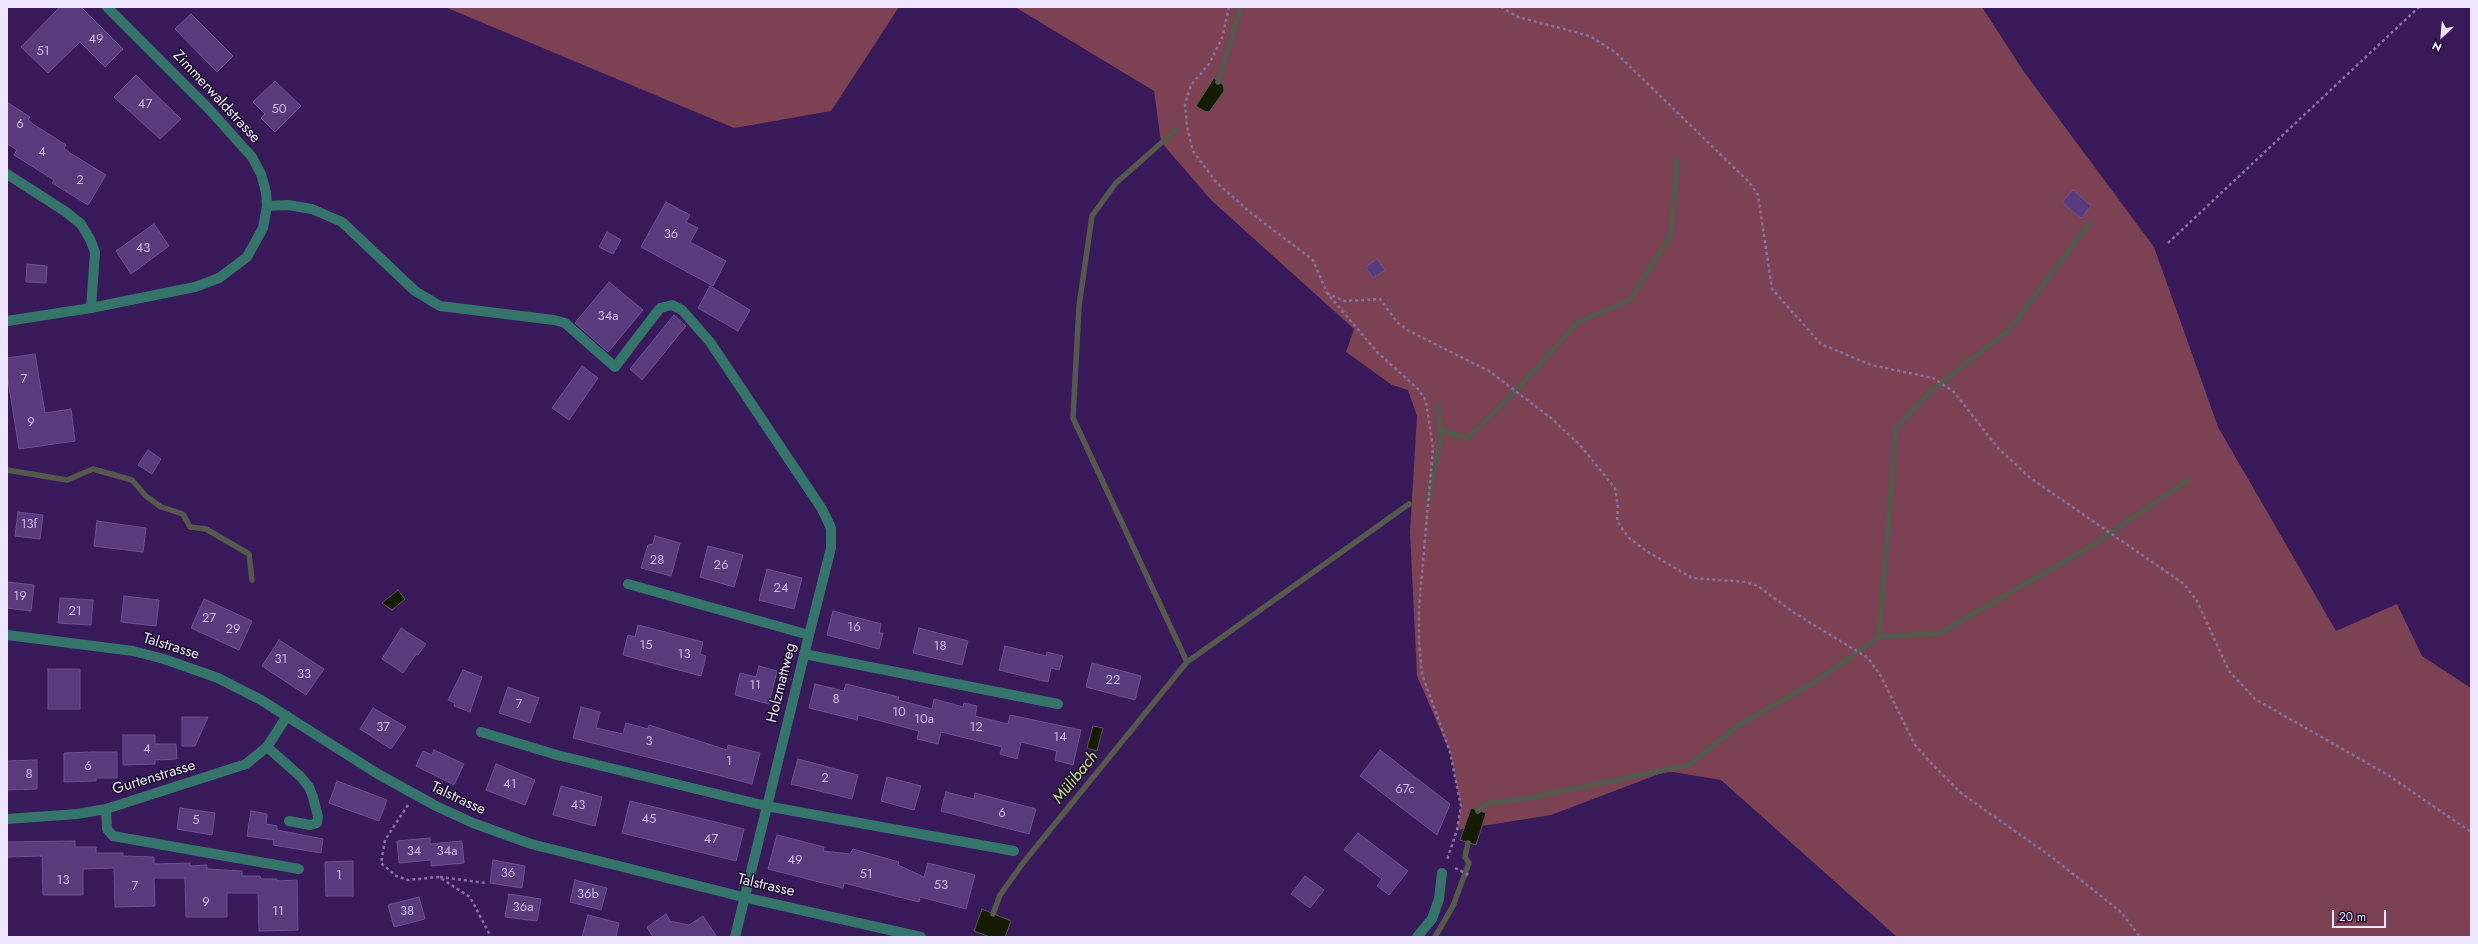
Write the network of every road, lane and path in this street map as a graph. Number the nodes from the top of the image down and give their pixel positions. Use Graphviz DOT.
graph roads {
  1 [pos="107,7"];
  2 [pos="1229,7"];
  3 [pos="1501,7"];
  4 [pos="2419,7"];
  5 [pos="7,174"];
  6 [pos="267,206"];
  7 [pos="2168,244"];
  8 [pos="1327,293"];
  9 [pos="91,308"];
  10 [pos="7,321"];
  11 [pos="628,584"];
  12 [pos="7,635"];
  13 [pos="809,635"];
  14 [pos="804,654"];
  15 [pos="1058,704"];
  16 [pos="286,716"];
  17 [pos="481,732"];
  18 [pos="267,747"];
  19 [pos="415,795"];
  20 [pos="766,806"];
  21 [pos="106,809"];
  22 [pos="7,818"];
  23 [pos="289,821"];
  24 [pos="2471,832"];
  25 [pos="1014,851"];
  26 [pos="299,869"];
  27 [pos="1458,869"];
  28 [pos="1442,873"];
  29 [pos="1471,876"];
  30 [pos="439,877"];
  31 [pos="486,883"];
  32 [pos="744,897"];
  33 [pos="491,937"];
  34 [pos="735,937"];
  35 [pos="922,937"];
  36 [pos="1417,937"];
  37 [pos="2140,937"];
  1 -- 6 [label="street, Zimmerwaldstrasse"];
  2 -- 8 [label="path"];
  3 -- 24 [label="path"];
  4 -- 7 [label="path"];
  5 -- 9 [label="street"];
  6 -- 9 [label="street, Zimmerwaldstrasse"];
  6 -- 13 [label="street"];
  8 -- 28 [label="path"];
  8 -- 37 [label="path"];
  9 -- 10 [label="street, Zimmerwaldstrasse"];
  11 -- 13 [label="street, Holzmattweg"];
  12 -- 16 [label="street, Talstrasse"];
  13 -- 14 [label="street, Holzmattweg"];
  14 -- 15 [label="street"];
  14 -- 20 [label="street, Holzmattweg"];
  16 -- 18 [label="street, Gurtenstrasse"];
  16 -- 19 [label="street, Talstrasse"];
  17 -- 20 [label="street"];
  18 -- 21 [label="street, Gurtenstrasse"];
  18 -- 23 [label="street"];
  19 -- 30 [label="path"];
  19 -- 32 [label="street, Talstrasse"];
  20 -- 25 [label="street"];
  20 -- 32 [label="street, Holzmattweg"];
  21 -- 22 [label="street, Gurtenstrasse"];
  21 -- 26 [label="street"];
  27 -- 29 [label="path"];
  28 -- 36 [label="street"];
  30 -- 31 [label="path"];
  30 -- 33 [label="path"];
  32 -- 34 [label="street, Holzmattweg"];
  32 -- 35 [label="street, Talstrasse"];
}
